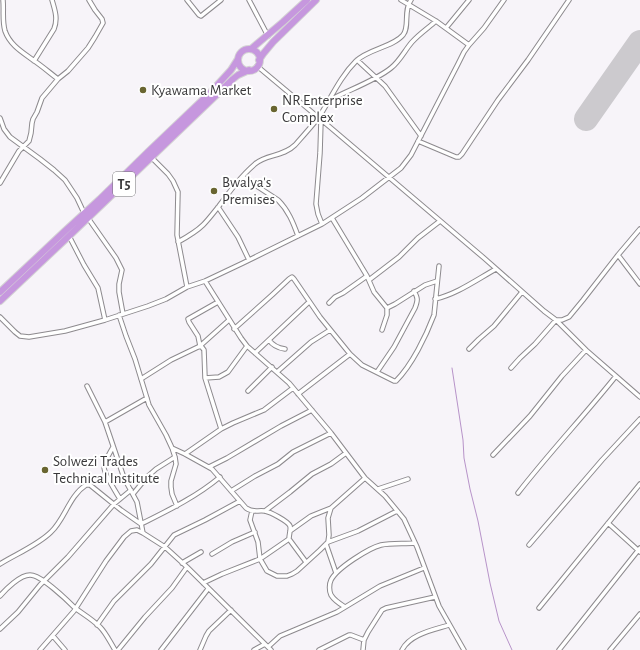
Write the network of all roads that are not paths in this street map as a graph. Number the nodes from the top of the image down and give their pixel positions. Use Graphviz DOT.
graph roads {
  1 [pos="3,0"];
  2 [pos="52,0"];
  3 [pos="89,0"];
  4 [pos="187,0"];
  5 [pos="221,0"];
  6 [pos="250,0"];
  7 [pos="306,0"];
  8 [pos="316,0"];
  9 [pos="401,0"];
  10 [pos="469,0"];
  11 [pos="504,0"];
  12 [pos="569,0"];
  13 [pos="410,2"];
  14 [pos="436,21"];
  15 [pos="446,28"];
  16 [pos="268,36"];
  17 [pos="470,45"];
  18 [pos="251,49"];
  19 [pos="238,59"];
  20 [pos="357,60"];
  21 [pos="34,61"];
  22 [pos="258,63"];
  23 [pos="249,70"];
  24 [pos="376,78"];
  25 [pos="58,79"];
  26 [pos="329,100"];
  27 [pos="0,118"];
  28 [pos="319,119"];
  29 [pos="421,136"];
  30 [pos="418,141"];
  31 [pos="22,147"];
  32 [pos="151,157"];
  33 [pos="243,176"];
  34 [pos="389,178"];
  35 [pos="0,183"];
  36 [pos="218,207"];
  37 [pos="86,215"];
  38 [pos="332,218"];
  39 [pos="440,221"];
  40 [pos="322,224"];
  41 [pos="639,231"];
  42 [pos="70,236"];
  43 [pos="298,236"];
  44 [pos="178,242"];
  45 [pos="618,255"];
  46 [pos="249,260"];
  47 [pos="439,266"];
  48 [pos="496,269"];
  49 [pos="368,278"];
  50 [pos="205,281"];
  51 [pos="437,281"];
  52 [pos="640,284"];
  53 [pos="187,287"];
  54 [pos="414,291"];
  55 [pos="0,292"];
  56 [pos="522,292"];
  57 [pos="435,300"];
  58 [pos="0,301"];
  59 [pos="218,302"];
  60 [pos="309,302"];
  61 [pos="329,303"];
  62 [pos="387,308"];
  63 [pos="121,314"];
  64 [pos="0,317"];
  65 [pos="105,320"];
  66 [pos="229,320"];
  67 [pos="556,320"];
  68 [pos="234,329"];
  69 [pos="330,330"];
  70 [pos="382,330"];
  71 [pos="269,340"];
  72 [pos="200,346"];
  73 [pos="248,346"];
  74 [pos="285,349"];
  75 [pos="469,349"];
  76 [pos="586,350"];
  77 [pos="256,353"];
  78 [pos="350,354"];
  79 [pos="272,367"];
  80 [pos="511,368"];
  81 [pos="277,372"];
  82 [pos="377,372"];
  83 [pos="616,376"];
  84 [pos="205,378"];
  85 [pos="141,379"];
  86 [pos="87,386"];
  87 [pos="293,388"];
  88 [pos="248,391"];
  89 [pos="298,394"];
  90 [pos="640,397"];
  91 [pos="147,398"];
  92 [pos="312,410"];
  93 [pos="640,419"];
  94 [pos="105,422"];
  95 [pos="221,429"];
  96 [pos="331,432"];
  97 [pos="113,447"];
  98 [pos="172,448"];
  99 [pos="346,453"];
  100 [pos="185,454"];
  101 [pos="493,455"];
  102 [pos="175,457"];
  103 [pos="209,467"];
  104 [pos="220,477"];
  105 [pos="365,478"];
  106 [pos="408,479"];
  107 [pos="640,484"];
  108 [pos="231,490"];
  109 [pos="378,490"];
  110 [pos="132,492"];
  111 [pos="518,493"];
  112 [pos="120,499"];
  113 [pos="240,501"];
  114 [pos="114,504"];
  115 [pos="177,506"];
  116 [pos="331,508"];
  117 [pos="252,511"];
  118 [pos="264,511"];
  119 [pos="397,511"];
  120 [pos="608,523"];
  121 [pos="141,524"];
  122 [pos="290,531"];
  123 [pos="255,532"];
  124 [pos="143,533"];
  125 [pos="289,539"];
  126 [pos="327,543"];
  127 [pos="415,543"];
  128 [pos="529,545"];
  129 [pos="165,547"];
  130 [pos="639,550"];
  131 [pos="201,552"];
  132 [pos="212,554"];
  133 [pos="260,558"];
  134 [pos="306,562"];
  135 [pos="182,563"];
  136 [pos="0,564"];
  137 [pos="187,567"];
  138 [pos="424,568"];
  139 [pos="336,573"];
  140 [pos="44,581"];
  141 [pos="203,584"];
  142 [pos="208,589"];
  143 [pos="0,596"];
  144 [pos="435,597"];
  145 [pos="345,607"];
  146 [pos="75,608"];
  147 [pos="538,608"];
  148 [pos="231,610"];
  149 [pos="640,614"];
  150 [pos="97,625"];
  151 [pos="449,625"];
  152 [pos="0,628"];
  153 [pos="53,636"];
  154 [pos="364,640"];
  155 [pos="266,645"];
  156 [pos="40,650"];
  157 [pos="65,650"];
  158 [pos="115,650"];
  159 [pos="118,650"];
  160 [pos="161,650"];
  161 [pos="200,650"];
  162 [pos="254,650"];
  163 [pos="272,650"];
  164 [pos="319,650"];
  165 [pos="363,650"];
  166 [pos="402,650"];
  167 [pos="464,650"];
  168 [pos="559,650"];
  169 [pos="610,650"];
  1 -- 21 [label="street"];
  2 -- 21 [label="street"];
  3 -- 25 [label="street"];
  4 -- 5 [label="street"];
  6 -- 16 [label="street"];
  7 -- 16 [label="highway, T5"];
  8 -- 22 [label="highway, T5"];
  9 -- 13 [label="street"];
  10 -- 15 [label="street"];
  11 -- 17 [label="street"];
  12 -- 30 [label="street"];
  13 -- 14 [label="street"];
  13 -- 20 [label="street"];
  14 -- 15 [label="street"];
  14 -- 24 [label="street"];
  15 -- 17 [label="street"];
  16 -- 18 [label="highway, T5"];
  17 -- 29 [label="street"];
  18 -- 19 [label="highway, T5"];
  18 -- 22 [label="highway"];
  19 -- 23 [label="highway"];
  19 -- 37 [label="highway, T5"];
  20 -- 24 [label="street"];
  20 -- 26 [label="street"];
  21 -- 25 [label="street"];
  22 -- 23 [label="highway, T5"];
  22 -- 28 [label="street"];
  23 -- 32 [label="highway, T5"];
  24 -- 26 [label="street"];
  24 -- 29 [label="street"];
  25 -- 31 [label="street"];
  26 -- 28 [label="street"];
  27 -- 31 [label="street"];
  28 -- 33 [label="street"];
  28 -- 34 [label="street"];
  28 -- 40 [label="street"];
  29 -- 30 [label="street"];
  30 -- 34 [label="street"];
  31 -- 35 [label="street"];
  31 -- 37 [label="street"];
  32 -- 37 [label="highway, T5"];
  32 -- 44 [label="street"];
  33 -- 36 [label="street"];
  33 -- 43 [label="street"];
  34 -- 38 [label="street"];
  34 -- 39 [label="street"];
  36 -- 44 [label="street"];
  36 -- 46 [label="street"];
  37 -- 42 [label="highway, T5"];
  37 -- 55 [label="highway, T5"];
  37 -- 63 [label="street"];
  38 -- 40 [label="street"];
  38 -- 49 [label="street"];
  39 -- 48 [label="street"];
  39 -- 49 [label="street"];
  40 -- 43 [label="street"];
  41 -- 45 [label="street"];
  42 -- 58 [label="highway, T5"];
  42 -- 65 [label="street"];
  43 -- 46 [label="street"];
  44 -- 53 [label="street"];
  45 -- 52 [label="street"];
  45 -- 67 [label="street"];
  46 -- 50 [label="street"];
  47 -- 51 [label="street"];
  48 -- 56 [label="street"];
  48 -- 57 [label="street"];
  49 -- 61 [label="street"];
  49 -- 62 [label="street"];
  50 -- 53 [label="street"];
  50 -- 59 [label="street"];
  51 -- 54 [label="street"];
  51 -- 57 [label="street"];
  53 -- 63 [label="street"];
  54 -- 62 [label="street"];
  54 -- 82 [label="street"];
  56 -- 67 [label="street"];
  56 -- 75 [label="street"];
  57 -- 82 [label="street"];
  59 -- 66 [label="street"];
  59 -- 72 [label="street"];
  60 -- 68 [label="street"];
  60 -- 69 [label="street"];
  60 -- 71 [label="street"];
  62 -- 70 [label="street"];
  63 -- 65 [label="street"];
  63 -- 85 [label="street"];
  64 -- 65 [label="street"];
  66 -- 68 [label="street"];
  66 -- 72 [label="street"];
  67 -- 76 [label="street"];
  67 -- 80 [label="street"];
  68 -- 73 [label="street"];
  69 -- 78 [label="street"];
  69 -- 81 [label="street"];
  71 -- 74 [label="street"];
  71 -- 77 [label="street"];
  72 -- 84 [label="street"];
  72 -- 85 [label="street"];
  73 -- 77 [label="street"];
  73 -- 84 [label="street"];
  76 -- 83 [label="street"];
  76 -- 101 [label="street"];
  77 -- 79 [label="street"];
  78 -- 82 [label="street"];
  78 -- 89 [label="street"];
  79 -- 81 [label="street"];
  79 -- 88 [label="street"];
  81 -- 87 [label="street"];
  83 -- 90 [label="street"];
  83 -- 111 [label="street"];
  84 -- 95 [label="street"];
  85 -- 91 [label="street"];
  86 -- 94 [label="street"];
  87 -- 89 [label="street"];
  87 -- 95 [label="street"];
  89 -- 92 [label="street"];
  91 -- 94 [label="street"];
  91 -- 98 [label="street"];
  92 -- 96 [label="street"];
  92 -- 103 [label="street"];
  93 -- 128 [label="street"];
  94 -- 97 [label="street"];
  95 -- 100 [label="street"];
  96 -- 99 [label="street"];
  96 -- 108 [label="street"];
  97 -- 110 [label="street"];
  97 -- 112 [label="street"];
  98 -- 100 [label="street"];
  98 -- 102 [label="street"];
  99 -- 105 [label="street"];
  99 -- 118 [label="street"];
  100 -- 103 [label="street"];
  102 -- 110 [label="street"];
  102 -- 115 [label="street"];
  103 -- 104 [label="street"];
  104 -- 108 [label="street"];
  104 -- 115 [label="street"];
  105 -- 109 [label="street"];
  105 -- 116 [label="street"];
  106 -- 109 [label="street"];
  107 -- 120 [label="street"];
  108 -- 113 [label="street"];
  109 -- 119 [label="street"];
  110 -- 112 [label="street"];
  110 -- 121 [label="street"];
  112 -- 114 [label="street"];
  113 -- 117 [label="street"];
  113 -- 129 [label="street"];
  114 -- 121 [label="street"];
  114 -- 136 [label="street"];
  114 -- 140 [label="street"];
  115 -- 121 [label="street"];
  116 -- 122 [label="street"];
  116 -- 126 [label="street"];
  117 -- 118 [label="street"];
  117 -- 123 [label="street"];
  118 -- 122 [label="street"];
  119 -- 126 [label="street"];
  119 -- 127 [label="street"];
  120 -- 130 [label="street"];
  120 -- 147 [label="street"];
  121 -- 124 [label="street"];
  122 -- 125 [label="street"];
  123 -- 132 [label="street"];
  123 -- 133 [label="street"];
  124 -- 129 [label="street"];
  124 -- 146 [label="street"];
  125 -- 133 [label="street"];
  125 -- 134 [label="street"];
  126 -- 134 [label="street"];
  126 -- 139 [label="street"];
  127 -- 138 [label="street"];
  127 -- 139 [label="street"];
  129 -- 135 [label="street"];
  129 -- 150 [label="street"];
  130 -- 168 [label="street"];
  131 -- 135 [label="street"];
  133 -- 134 [label="street"];
  133 -- 141 [label="street"];
  135 -- 137 [label="street"];
  137 -- 141 [label="street"];
  137 -- 159 [label="street"];
  138 -- 144 [label="street"];
  138 -- 145 [label="street"];
  139 -- 145 [label="street"];
  140 -- 143 [label="street"];
  140 -- 146 [label="street"];
  140 -- 152 [label="street"];
  141 -- 142 [label="street"];
  142 -- 148 [label="street"];
  142 -- 160 [label="street"];
  144 -- 151 [label="street"];
  144 -- 154 [label="street"];
  145 -- 155 [label="street"];
  146 -- 150 [label="street"];
  146 -- 153 [label="street"];
  148 -- 155 [label="street"];
  148 -- 161 [label="street"];
  149 -- 169 [label="street"];
  150 -- 158 [label="street"];
  151 -- 166 [label="street"];
  151 -- 167 [label="street"];
  153 -- 156 [label="street"];
  153 -- 157 [label="street"];
  154 -- 164 [label="street"];
  154 -- 165 [label="street"];
  155 -- 162 [label="street"];
  155 -- 163 [label="street"];
}
